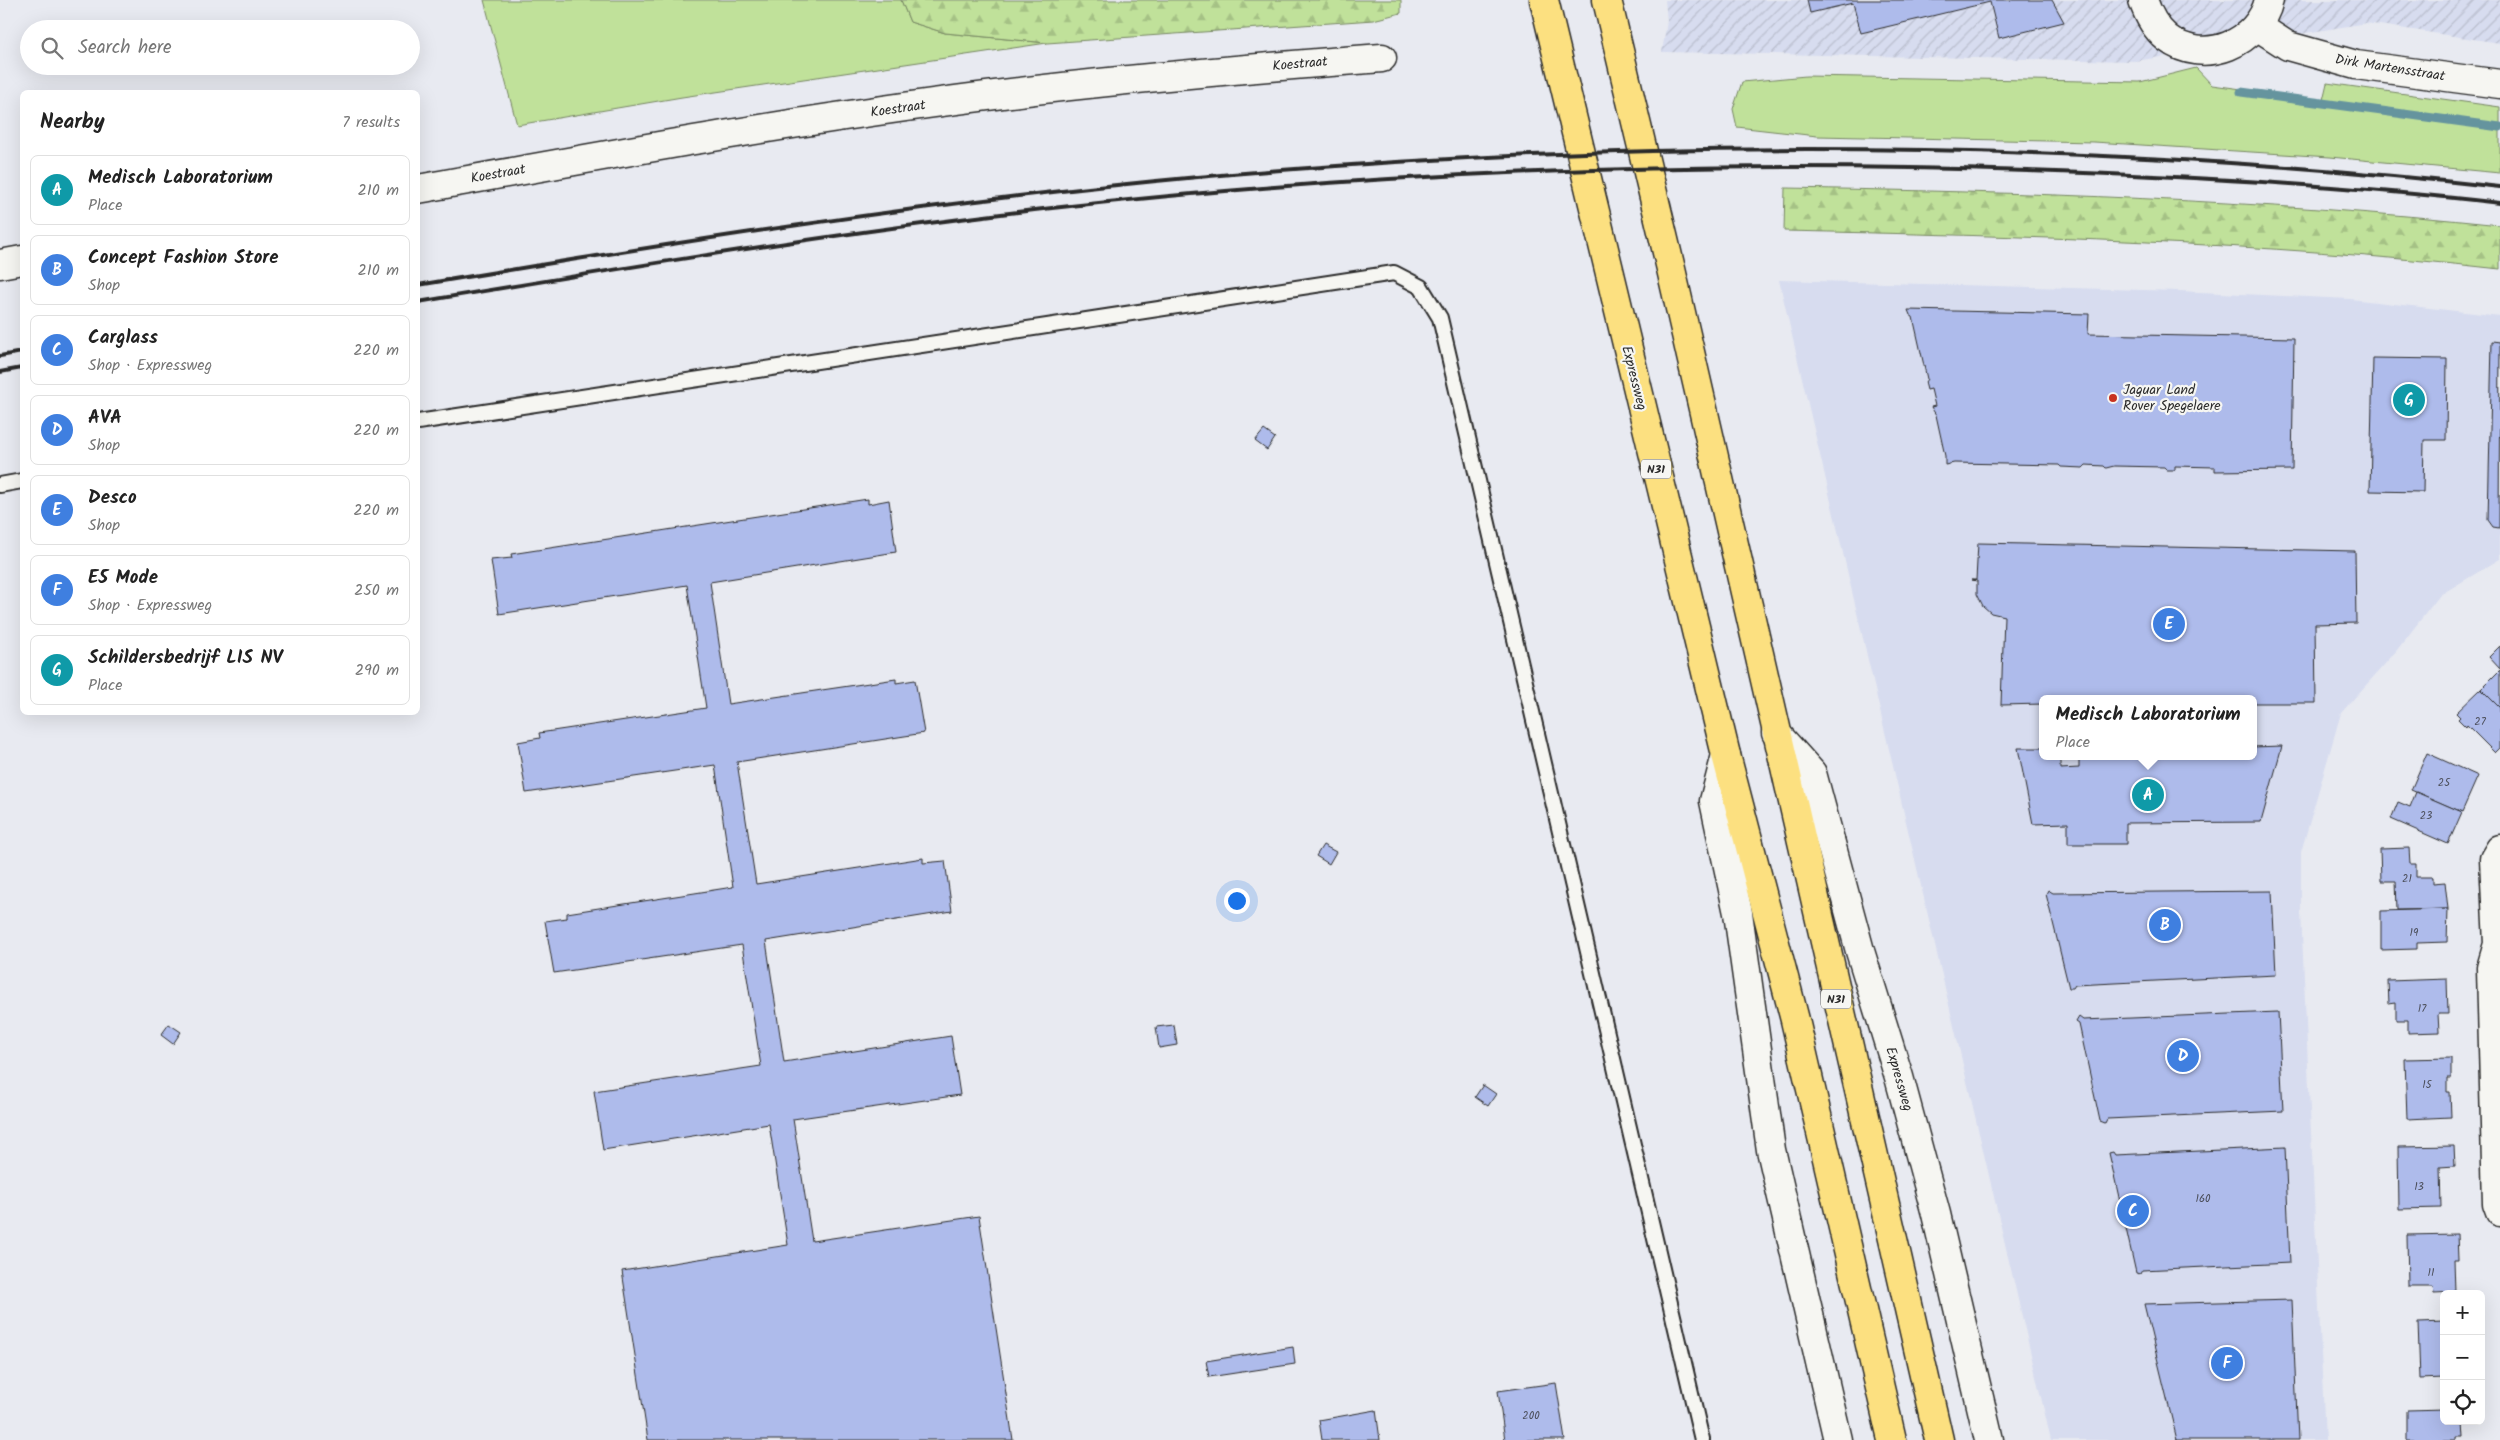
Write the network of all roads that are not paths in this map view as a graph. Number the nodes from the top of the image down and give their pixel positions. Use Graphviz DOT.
graph roads {
  1 [pos="1544,0"];
  2 [pos="1607,0"];
  3 [pos="2143,0"];
  4 [pos="2269,0"];
  5 [pos="2257,26"];
  6 [pos="1382,58"];
  7 [pos="2500,84"];
  8 [pos="420,189"];
  9 [pos="20,260"];
  10 [pos="0,264"];
  11 [pos="420,422"];
  12 [pos="20,482"];
  13 [pos="0,485"];
  14 [pos="1776,733"];
  15 [pos="1726,755"];
  16 [pos="2500,848"];
  17 [pos="2500,1212"];
  18 [pos="1702,1440"];
  19 [pos="1838,1440"];
  20 [pos="1892,1440"];
  21 [pos="1939,1440"];
  22 [pos="1989,1440"];
  1 -- 15 [label="highway, Expressweg / N31"];
  2 -- 14 [label="highway, Expressweg / N31"];
  3 -- 5 [label="street"];
  4 -- 5 [label="street"];
  5 -- 7 [label="street, Dirk Martensstraat"];
  6 -- 8 [label="street, Koestraat"];
  9 -- 10 [label="street"];
  11 -- 18 [label="lane"];
  12 -- 13 [label="lane"];
  14 -- 21 [label="highway, Expressweg / N31"];
  14 -- 22 [label="street, Expressweg / N31"];
  15 -- 19 [label="street, Expressweg / N31"];
  15 -- 20 [label="highway, Expressweg / N31"];
  16 -- 17 [label="street"];
}
